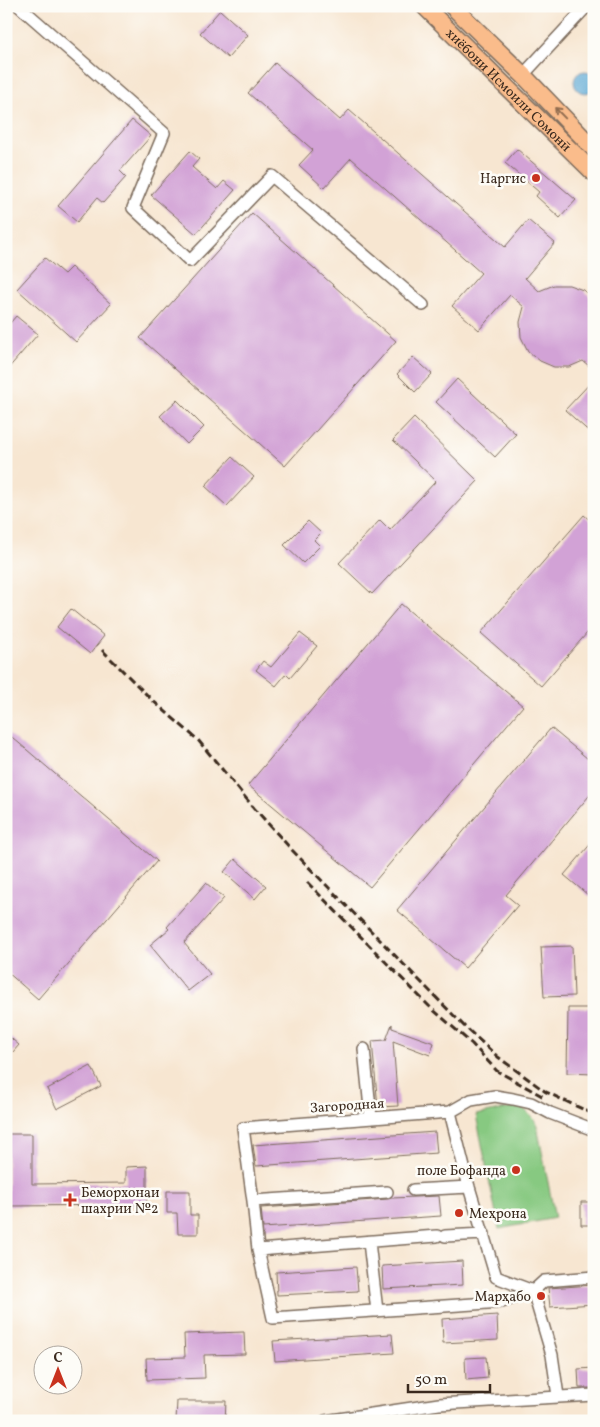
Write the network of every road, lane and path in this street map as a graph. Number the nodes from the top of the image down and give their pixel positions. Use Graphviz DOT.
graph roads {
  1 [pos="19,6"];
  2 [pos="424,6"];
  3 [pos="452,6"];
  4 [pos="587,6"];
  5 [pos="523,75"];
  6 [pos="594,149"];
  7 [pos="594,173"];
  8 [pos="423,306"];
  9 [pos="364,1048"];
  10 [pos="450,1112"];
  11 [pos="371,1118"];
  12 [pos="594,1130"];
  13 [pos="469,1187"];
  14 [pos="413,1190"];
  15 [pos="387,1192"];
  16 [pos="253,1201"];
  17 [pos="484,1234"];
  18 [pos="369,1242"];
  19 [pos="258,1250"];
  20 [pos="594,1277"];
  21 [pos="533,1291"];
  22 [pos="377,1311"];
  23 [pos="594,1395"];
  24 [pos="558,1396"];
  25 [pos="325,1421"];
  1 -- 8 [label="street"];
  2 -- 7 [label="highway, хиёбони Исмоили Сомонӣ"];
  3 -- 5 [label="highway, хиёбони Исмоили Сомонӣ"];
  4 -- 5 [label="street"];
  6 -- 5 [label="highway, хиёбони Исмоили Сомонӣ, one-way"];
  9 -- 11 [label="street"];
  10 -- 11 [label="street, Загородная"];
  10 -- 12 [label="street"];
  10 -- 13 [label="street"];
  11 -- 16 [label="street, Загородная"];
  13 -- 14 [label="street"];
  13 -- 17 [label="street"];
  15 -- 16 [label="street"];
  16 -- 19 [label="street, Загородная"];
  17 -- 18 [label="street"];
  17 -- 21 [label="street"];
  18 -- 19 [label="street"];
  18 -- 22 [label="street"];
  19 -- 22 [label="street, Загородная"];
  20 -- 21 [label="street, Загородная"];
  21 -- 22 [label="street, Загородная"];
  21 -- 24 [label="street"];
  23 -- 24 [label="street"];
  24 -- 25 [label="street"];
}
